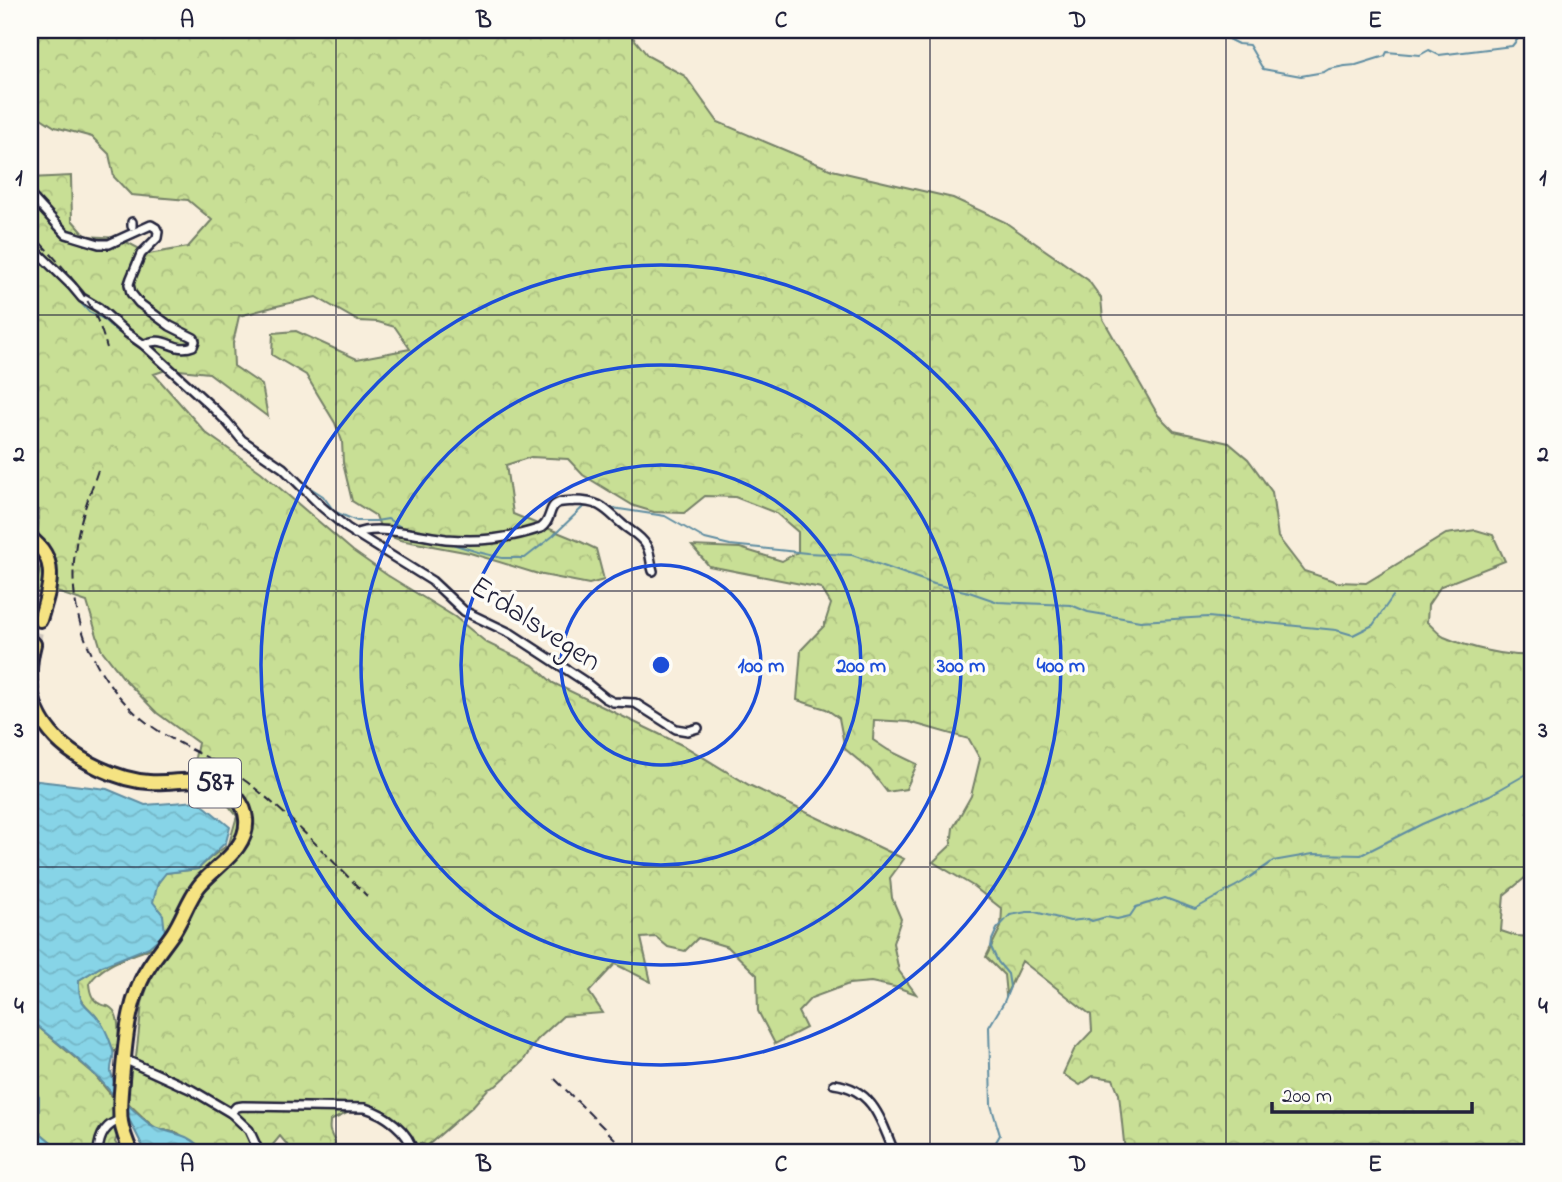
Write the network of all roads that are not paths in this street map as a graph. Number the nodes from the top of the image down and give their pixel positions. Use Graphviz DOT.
graph roads {
  1 [pos="30,195"];
  2 [pos="30,245"];
  3 [pos="144,345"];
  4 [pos="355,534"];
  5 [pos="30,538"];
  6 [pos="653,571"];
  7 [pos="40,620"];
  8 [pos="34,644"];
  9 [pos="698,729"];
  10 [pos="124,1059"];
  11 [pos="834,1084"];
  12 [pos="231,1113"];
  13 [pos="121,1116"];
  14 [pos="99,1152"];
  15 [pos="131,1152"];
  16 [pos="260,1152"];
  17 [pos="413,1152"];
  18 [pos="894,1152"];
  1 -- 3 [label="street"];
  2 -- 3 [label="street, Erdalsvegen"];
  3 -- 4 [label="street, Erdalsvegen"];
  4 -- 6 [label="street, Erdalsvegen"];
  4 -- 9 [label="street, Erdalsvegen"];
  5 -- 7 [label="main road"];
  8 -- 10 [label="main road, 587"];
  10 -- 12 [label="street"];
  10 -- 13 [label="main road, 587"];
  11 -- 18 [label="street"];
  12 -- 16 [label="street"];
  12 -- 17 [label="street"];
  13 -- 14 [label="street"];
  13 -- 15 [label="main road, 587"];
}
